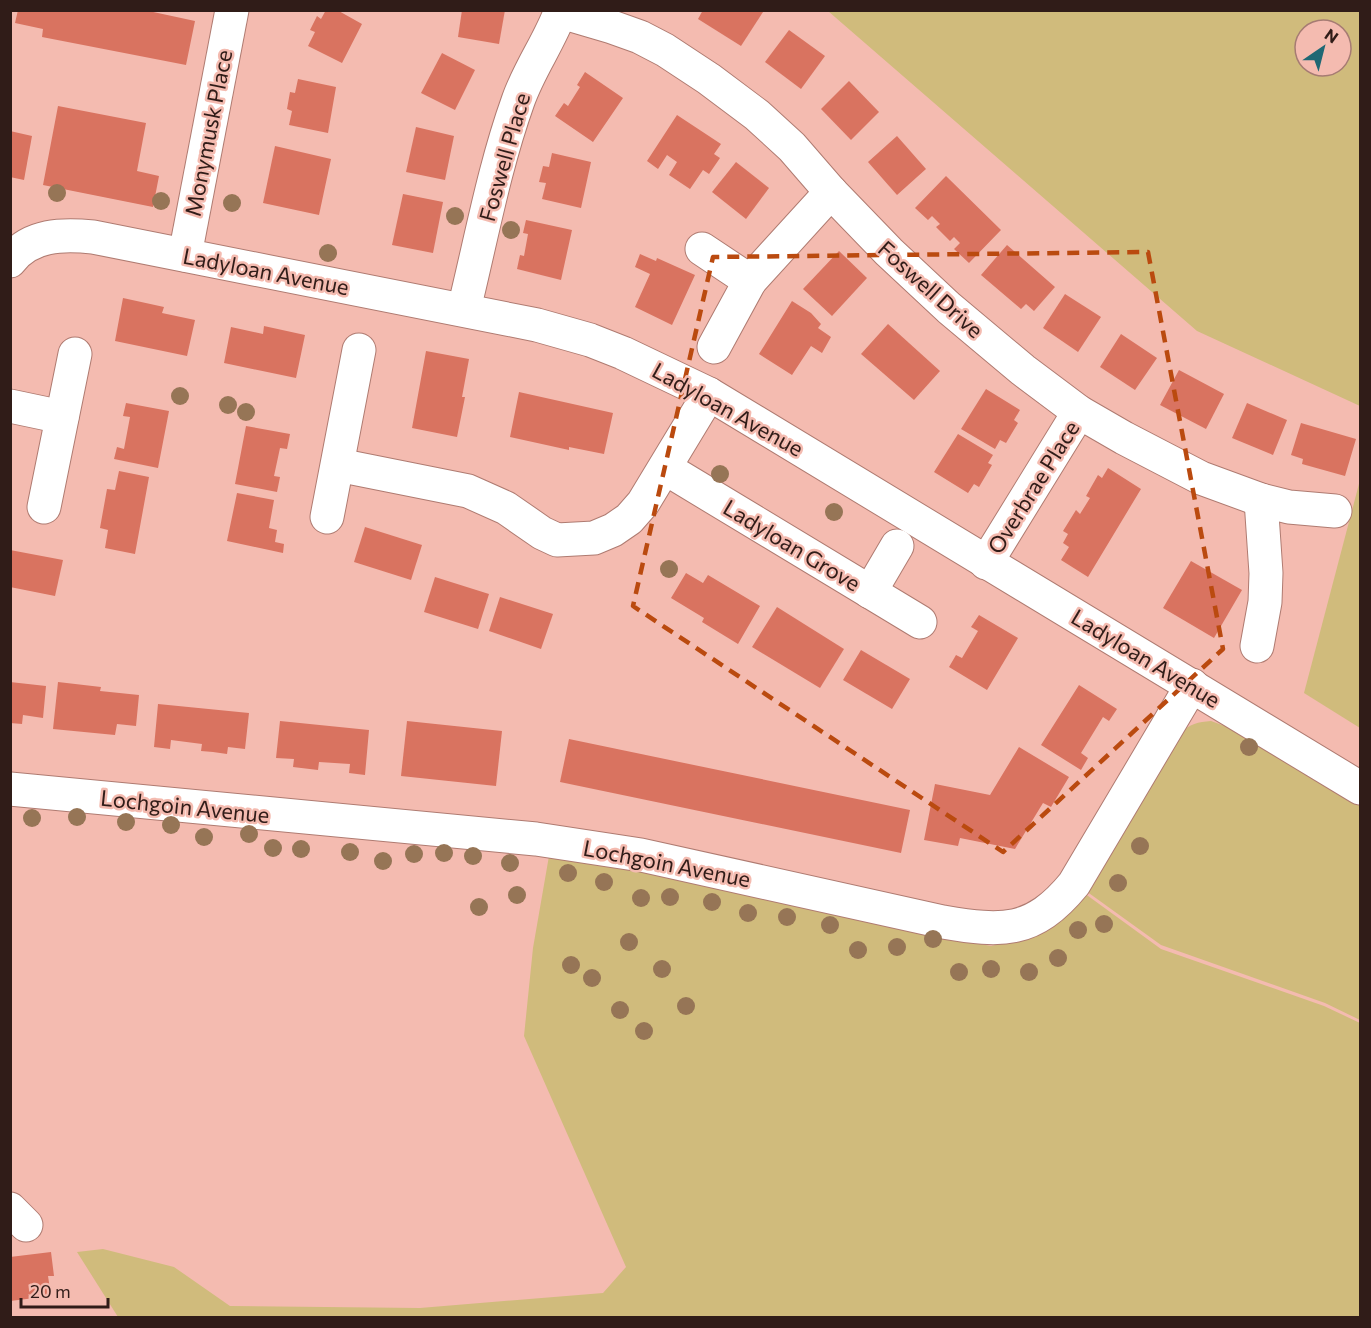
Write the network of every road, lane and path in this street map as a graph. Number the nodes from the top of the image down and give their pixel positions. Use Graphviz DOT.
graph roads {
  1 [pos="232,10"];
  2 [pos="561,11"];
  3 [pos="831,192"];
  4 [pos="702,249"];
  5 [pos="14,254"];
  6 [pos="185,255"];
  7 [pos="750,281"];
  8 [pos="464,309"];
  9 [pos="714,347"];
  10 [pos="359,350"];
  11 [pos="75,354"];
  12 [pos="709,394"];
  13 [pos="10,406"];
  14 [pos="1079,412"];
  15 [pos="62,417"];
  16 [pos="338,465"];
  17 [pos="664,468"];
  18 [pos="1261,500"];
  19 [pos="44,507"];
  20 [pos="1335,512"];
  21 [pos="327,518"];
  22 [pos="897,546"];
  23 [pos="986,563"];
  24 [pos="870,592"];
  25 [pos="920,622"];
  26 [pos="1257,646"];
  27 [pos="1192,685"];
  28 [pos="1360,788"];
  29 [pos="10,789"];
  1 -- 6 [label="street, Monymusk Place"];
  2 -- 3 [label="street, Foswell Drive"];
  2 -- 8 [label="street, Foswell Place"];
  3 -- 7 [label="street"];
  3 -- 14 [label="street, Foswell Drive"];
  4 -- 7 [label="street"];
  5 -- 6 [label="street, Ladyloan Avenue"];
  6 -- 8 [label="street, Ladyloan Avenue"];
  7 -- 9 [label="street"];
  8 -- 12 [label="street, Ladyloan Avenue"];
  10 -- 16 [label="street"];
  11 -- 15 [label="street"];
  12 -- 17 [label="street"];
  12 -- 23 [label="street, Ladyloan Avenue"];
  13 -- 15 [label="street"];
  14 -- 18 [label="street, Foswell Drive"];
  14 -- 23 [label="street, Overbrae Place"];
  15 -- 19 [label="street"];
  16 -- 17 [label="street"];
  16 -- 21 [label="street"];
  17 -- 24 [label="street, Ladyloan Grove"];
  18 -- 20 [label="street, Foswell Drive"];
  18 -- 26 [label="street"];
  22 -- 24 [label="street"];
  23 -- 27 [label="street, Ladyloan Avenue"];
  24 -- 25 [label="street, Ladyloan Grove"];
  27 -- 28 [label="street, Ladyloan Avenue"];
  27 -- 29 [label="street, Lochgoin Avenue"];
}
